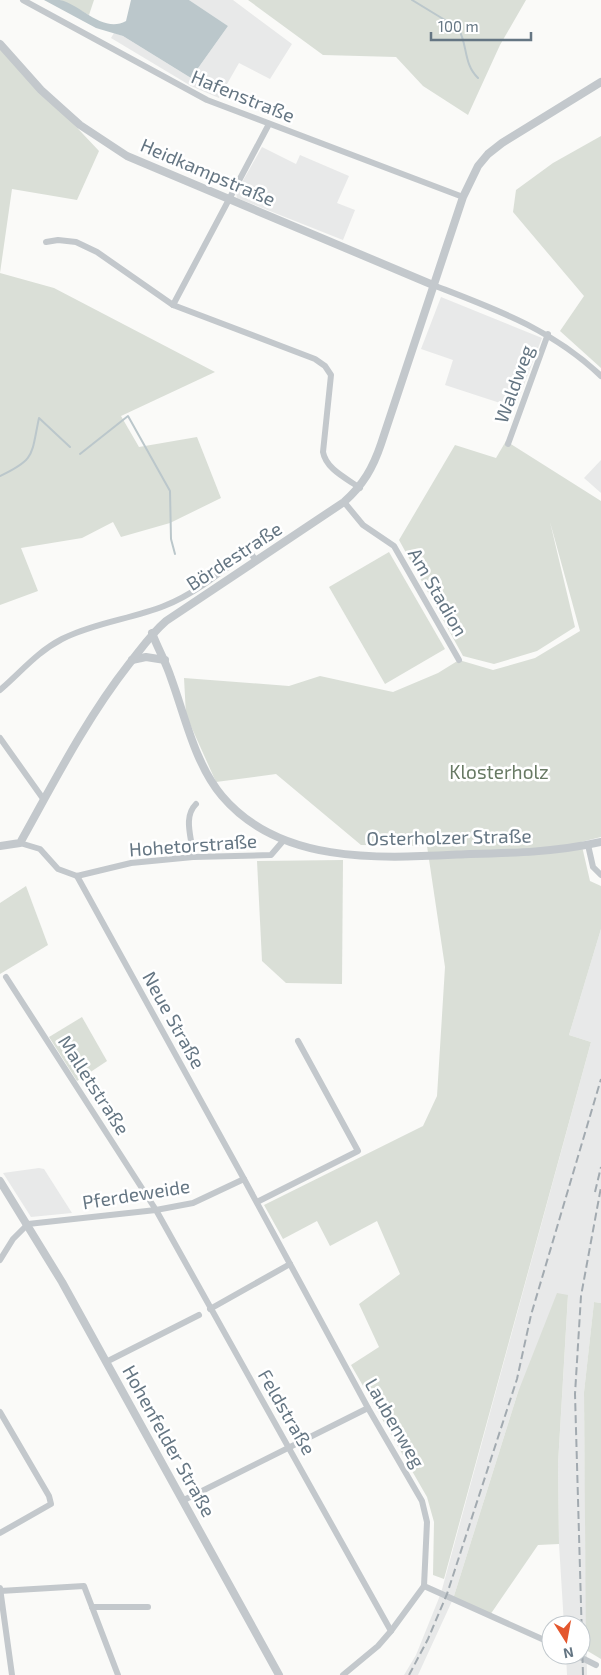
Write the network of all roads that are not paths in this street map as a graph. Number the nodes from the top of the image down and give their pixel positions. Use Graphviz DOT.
graph roads {
  1 [pos="23,0"];
  2 [pos="0,44"];
  3 [pos="601,82"];
  4 [pos="269,124"];
  5 [pos="463,197"];
  6 [pos="230,200"];
  7 [pos="46,242"];
  8 [pos="433,285"];
  9 [pos="173,305"];
  10 [pos="548,334"];
  11 [pos="601,376"];
  12 [pos="508,444"];
  13 [pos="360,488"];
  14 [pos="344,502"];
  15 [pos="256,560"];
  16 [pos="152,633"];
  17 [pos="132,660"];
  18 [pos="165,660"];
  19 [pos="459,660"];
  20 [pos="0,690"];
  21 [pos="0,738"];
  22 [pos="44,800"];
  23 [pos="196,804"];
  24 [pos="284,841"];
  25 [pos="20,842"];
  26 [pos="601,842"];
  27 [pos="588,845"];
  28 [pos="0,846"];
  29 [pos="193,856"];
  30 [pos="601,875"];
  31 [pos="77,876"];
  32 [pos="6,977"];
  33 [pos="298,1041"];
  34 [pos="244,1178"];
  35 [pos="0,1181"];
  36 [pos="257,1202"];
  37 [pos="156,1210"];
  38 [pos="28,1224"];
  39 [pos="0,1260"];
  40 [pos="290,1264"];
  41 [pos="210,1309"];
  42 [pos="198,1315"];
  43 [pos="106,1362"];
  44 [pos="368,1408"];
  45 [pos="0,1412"];
  46 [pos="290,1446"];
  47 [pos="184,1500"];
  48 [pos="0,1533"];
  49 [pos="424,1586"];
  50 [pos="0,1590"];
  51 [pos="92,1607"];
  52 [pos="148,1607"];
  53 [pos="391,1631"];
  54 [pos="541,1639"];
  55 [pos="591,1662"];
  56 [pos="596,1665"];
  57 [pos="12,1675"];
  58 [pos="118,1675"];
  59 [pos="279,1675"];
  60 [pos="343,1675"];
  1 -- 4 [label="street, Hafenstraße"];
  2 -- 6 [label="street, Heidkampstraße"];
  3 -- 5 [label="street, Bördestraße"];
  4 -- 5 [label="street, Hafenstraße"];
  4 -- 6 [label="street"];
  5 -- 8 [label="street, Bördestraße"];
  6 -- 8 [label="street, Heidkampstraße"];
  6 -- 9 [label="street"];
  7 -- 9 [label="street"];
  8 -- 10 [label="street"];
  8 -- 13 [label="street, Bördestraße"];
  9 -- 13 [label="street"];
  10 -- 11 [label="street"];
  10 -- 12 [label="street, Waldweg"];
  13 -- 14 [label="street, Bördestraße"];
  14 -- 15 [label="street, Bördestraße"];
  14 -- 19 [label="street, Am Stadion"];
  15 -- 16 [label="street, Bördestraße"];
  15 -- 20 [label="street"];
  16 -- 17 [label="street, Bördestraße"];
  16 -- 18 [label="street, Osterholzer Straße"];
  17 -- 18 [label="street"];
  17 -- 22 [label="street, Bördestraße"];
  18 -- 24 [label="street, Osterholzer Straße"];
  21 -- 22 [label="street"];
  22 -- 25 [label="street, Bördestraße"];
  23 -- 29 [label="street"];
  24 -- 27 [label="street, Osterholzer Straße"];
  24 -- 29 [label="street, Hohetorstraße"];
  25 -- 28 [label="street"];
  25 -- 31 [label="street"];
  26 -- 27 [label="street, Osterholzer Straße"];
  27 -- 30 [label="street"];
  29 -- 31 [label="street, Hohetorstraße"];
  31 -- 34 [label="street, Neue Straße"];
  32 -- 37 [label="street, Malletstraße"];
  33 -- 36 [label="street"];
  34 -- 36 [label="street, Laubenweg"];
  34 -- 37 [label="street, Pferdeweide"];
  35 -- 38 [label="street, Hohenfelder Straße"];
  36 -- 40 [label="street, Laubenweg"];
  37 -- 38 [label="street, Pferdeweide"];
  37 -- 41 [label="street, Feldstraße"];
  38 -- 39 [label="street"];
  38 -- 43 [label="street, Hohenfelder Straße"];
  40 -- 41 [label="street"];
  40 -- 44 [label="street, Laubenweg"];
  41 -- 46 [label="street, Feldstraße"];
  42 -- 43 [label="street"];
  43 -- 47 [label="street, Hohenfelder Straße"];
  44 -- 46 [label="street"];
  44 -- 49 [label="street, Laubenweg"];
  45 -- 48 [label="street"];
  46 -- 47 [label="street"];
  46 -- 53 [label="street, Feldstraße"];
  47 -- 59 [label="street, Hohenfelder Straße"];
  49 -- 53 [label="street"];
  49 -- 54 [label="street"];
  50 -- 51 [label="street"];
  50 -- 57 [label="street"];
  51 -- 52 [label="street"];
  51 -- 58 [label="street"];
  53 -- 60 [label="street"];
  55 -- 56 [label="street"];
}
